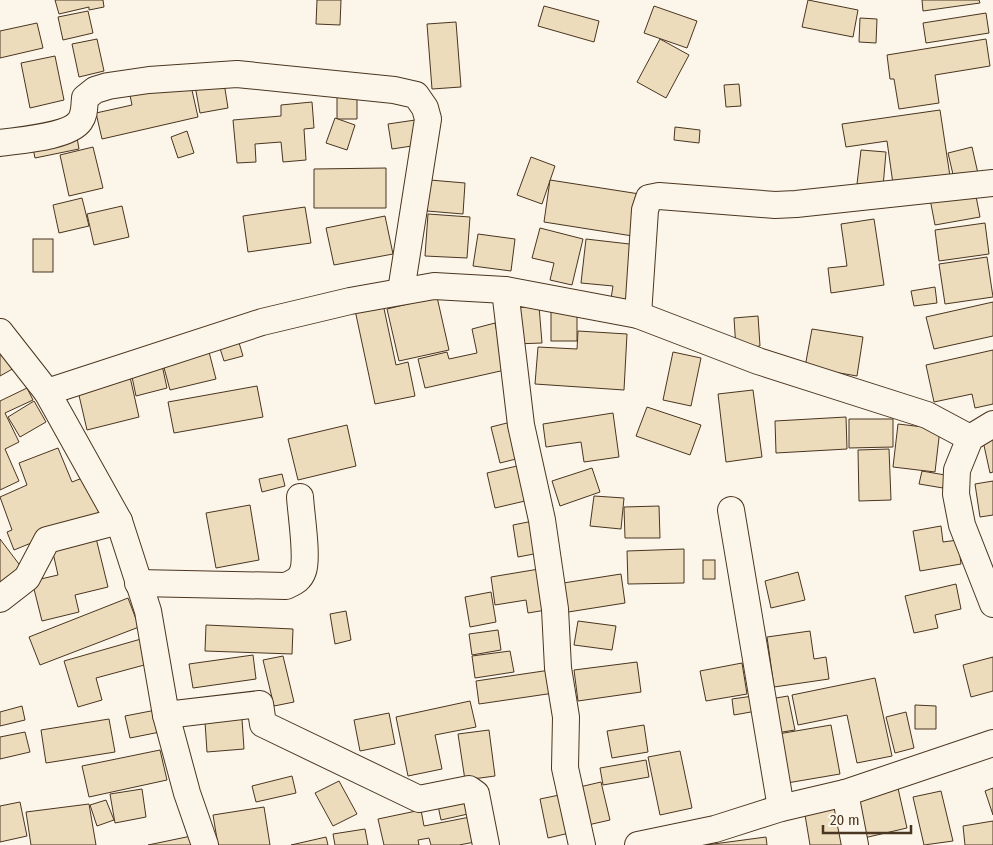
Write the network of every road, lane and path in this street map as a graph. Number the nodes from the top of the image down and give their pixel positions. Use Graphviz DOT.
graph roads {
  1 [pos="0,143"];
  2 [pos="993,183"];
  3 [pos="505,290"];
  4 [pos="401,291"];
  5 [pos="638,315"];
  6 [pos="0,332"];
  7 [pos="47,392"];
  8 [pos="993,424"];
  9 [pos="970,438"];
  10 [pos="300,497"];
  11 [pos="731,510"];
  12 [pos="119,521"];
  13 [pos="138,583"];
  14 [pos="0,600"];
  15 [pos="993,604"];
  16 [pos="166,715"];
  17 [pos="993,743"];
  18 [pos="845,793"];
  19 [pos="781,808"];
  20 [pos="205,845"];
  21 [pos="486,845"];
  22 [pos="582,845"];
  23 [pos="638,845"];
  24 [pos="855,845"];
  1 -- 4 [label="street"];
  2 -- 5 [label="street"];
  3 -- 4 [label="street"];
  3 -- 5 [label="street"];
  3 -- 22 [label="street"];
  4 -- 7 [label="street"];
  5 -- 9 [label="street"];
  6 -- 7 [label="street"];
  7 -- 12 [label="street"];
  8 -- 9 [label="street"];
  9 -- 15 [label="street"];
  10 -- 13 [label="street"];
  11 -- 19 [label="street"];
  12 -- 13 [label="street"];
  12 -- 14 [label="street"];
  13 -- 16 [label="street"];
  16 -- 20 [label="street"];
  16 -- 21 [label="street"];
  17 -- 18 [label="street"];
  18 -- 19 [label="street"];
  18 -- 24 [label="street"];
  19 -- 23 [label="street"];
}
